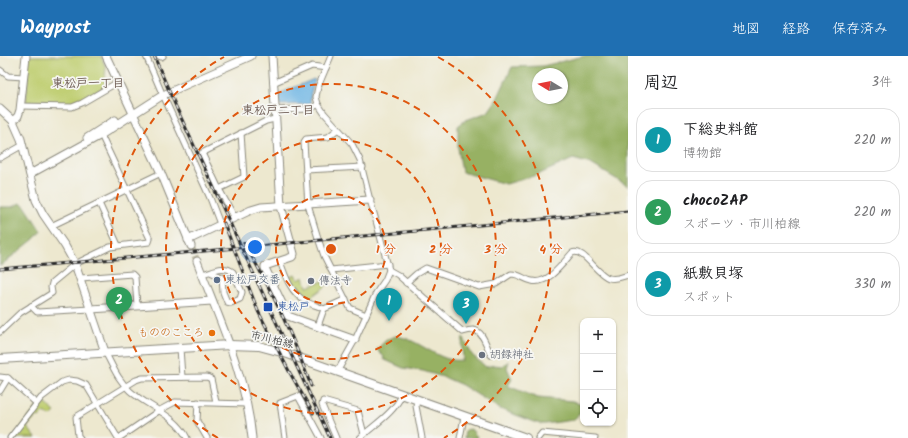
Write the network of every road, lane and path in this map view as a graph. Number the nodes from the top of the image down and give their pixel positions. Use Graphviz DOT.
graph roads {
  1 [pos="26,56"];
  2 [pos="106,56"];
  3 [pos="146,56"];
  4 [pos="159,56"];
  5 [pos="163,56"];
  6 [pos="240,56"];
  7 [pos="251,56"];
  8 [pos="272,56"];
  9 [pos="331,56"];
  10 [pos="326,68"];
  11 [pos="0,70"];
  12 [pos="24,77"];
  13 [pos="118,82"];
  14 [pos="273,83"];
  15 [pos="162,93"];
  16 [pos="318,104"];
  17 [pos="21,106"];
  18 [pos="0,109"];
  19 [pos="275,110"];
  20 [pos="132,111"];
  21 [pos="275,119"];
  22 [pos="12,122"];
  23 [pos="338,129"];
  24 [pos="241,133"];
  25 [pos="101,135"];
  26 [pos="23,145"];
  27 [pos="59,157"];
  28 [pos="0,158"];
  29 [pos="363,167"];
  30 [pos="306,170"];
  31 [pos="162,173"];
  32 [pos="30,174"];
  33 [pos="219,189"];
  34 [pos="127,190"];
  35 [pos="370,200"];
  36 [pos="99,203"];
  37 [pos="308,204"];
  38 [pos="281,206"];
  39 [pos="235,218"];
  40 [pos="220,224"];
  41 [pos="51,226"];
  42 [pos="118,245"];
  43 [pos="197,261"];
  44 [pos="280,261"];
  45 [pos="75,264"];
  46 [pos="388,264"];
  47 [pos="228,269"];
  48 [pos="331,270"];
  49 [pos="389,270"];
  50 [pos="210,272"];
  51 [pos="202,274"];
  52 [pos="628,275"];
  53 [pos="222,277"];
  54 [pos="81,278"];
  55 [pos="406,282"];
  56 [pos="346,299"];
  57 [pos="212,301"];
  58 [pos="31,306"];
  59 [pos="137,306"];
  60 [pos="91,309"];
  61 [pos="324,309"];
  62 [pos="366,315"];
  63 [pos="318,326"];
  64 [pos="0,332"];
  65 [pos="355,340"];
  66 [pos="230,345"];
  67 [pos="180,348"];
  68 [pos="105,352"];
  69 [pos="491,355"];
  70 [pos="0,359"];
  71 [pos="338,372"];
  72 [pos="182,377"];
  73 [pos="0,378"];
  74 [pos="8,378"];
  75 [pos="126,387"];
  76 [pos="0,390"];
  77 [pos="402,395"];
  78 [pos="417,400"];
  79 [pos="198,402"];
  80 [pos="216,402"];
  81 [pos="36,403"];
  82 [pos="98,403"];
  83 [pos="247,404"];
  84 [pos="160,410"];
  85 [pos="464,417"];
  86 [pos="362,436"];
  87 [pos="550,436"];
  88 [pos="10,438"];
  89 [pos="80,438"];
  90 [pos="118,438"];
  91 [pos="187,438"];
  92 [pos="207,438"];
  93 [pos="252,438"];
  94 [pos="285,438"];
  95 [pos="321,438"];
  96 [pos="336,438"];
  97 [pos="422,438"];
  98 [pos="460,438"];
  99 [pos="526,438"];
  100 [pos="538,438"];
  101 [pos="595,438"];
  1 -- 12 [label="street"];
  2 -- 13 [label="street"];
  3 -- 15 [label="street"];
  4 -- 5 [label="street"];
  6 -- 15 [label="street"];
  7 -- 15 [label="street"];
  8 -- 14 [label="street"];
  9 -- 10 [label="street"];
  10 -- 14 [label="street"];
  10 -- 16 [label="street"];
  11 -- 12 [label="street"];
  12 -- 17 [label="street"];
  13 -- 17 [label="street"];
  13 -- 20 [label="street"];
  14 -- 19 [label="street"];
  15 -- 20 [label="street"];
  15 -- 40 [label="street"];
  16 -- 19 [label="street"];
  16 -- 23 [label="street"];
  17 -- 22 [label="street"];
  18 -- 22 [label="street"];
  19 -- 21 [label="street"];
  20 -- 25 [label="street"];
  20 -- 27 [label="street"];
  20 -- 31 [label="street"];
  21 -- 24 [label="street"];
  21 -- 38 [label="street"];
  22 -- 26 [label="street"];
  23 -- 29 [label="street"];
  23 -- 30 [label="street"];
  24 -- 33 [label="street"];
  24 -- 33 [label="street"];
  25 -- 27 [label="street"];
  25 -- 34 [label="street"];
  26 -- 28 [label="street"];
  26 -- 32 [label="street"];
  27 -- 32 [label="street"];
  29 -- 30 [label="street"];
  29 -- 35 [label="street"];
  30 -- 37 [label="street"];
  31 -- 34 [label="street"];
  31 -- 40 [label="street"];
  32 -- 41 [label="street"];
  33 -- 39 [label="street"];
  34 -- 36 [label="street"];
  34 -- 42 [label="street"];
  35 -- 37 [label="street"];
  35 -- 46 [label="street"];
  36 -- 41 [label="street"];
  36 -- 42 [label="street"];
  37 -- 38 [label="street"];
  37 -- 48 [label="street"];
  38 -- 39 [label="street"];
  38 -- 44 [label="street"];
  39 -- 40 [label="street"];
  41 -- 45 [label="street"];
  42 -- 45 [label="street"];
  43 -- 51 [label="street"];
  44 -- 61 [label="street"];
  44 -- 63 [label="street"];
  45 -- 54 [label="street"];
  45 -- 58 [label="street"];
  46 -- 48 [label="street"];
  46 -- 49 [label="street"];
  47 -- 50 [label="street"];
  47 -- 53 [label="street"];
  47 -- 53 [label="street"];
  48 -- 56 [label="street"];
  49 -- 55 [label="street"];
  49 -- 62 [label="street"];
  50 -- 51 [label="street"];
  50 -- 53 [label="street"];
  51 -- 57 [label="street"];
  52 -- 55 [label="street"];
  54 -- 59 [label="street"];
  54 -- 60 [label="street"];
  55 -- 69 [label="street"];
  56 -- 61 [label="street"];
  56 -- 62 [label="street"];
  57 -- 59 [label="street"];
  57 -- 66 [label="street"];
  58 -- 60 [label="street"];
  58 -- 64 [label="street"];
  59 -- 60 [label="street"];
  60 -- 68 [label="street"];
  61 -- 63 [label="street"];
  62 -- 65 [label="street"];
  63 -- 65 [label="street"];
  65 -- 71 [label="street"];
  66 -- 67 [label="main road, 市川柏線"];
  66 -- 71 [label="main road, 市川柏線"];
  66 -- 83 [label="street"];
  67 -- 68 [label="main road, 市川柏線"];
  67 -- 72 [label="street"];
  68 -- 70 [label="main road, 市川柏線"];
  68 -- 75 [label="street"];
  71 -- 77 [label="main road, 市川柏線"];
  72 -- 75 [label="street"];
  72 -- 80 [label="street"];
  73 -- 74 [label="street"];
  74 -- 76 [label="street"];
  74 -- 81 [label="street"];
  75 -- 82 [label="street"];
  75 -- 84 [label="street"];
  77 -- 78 [label="main road, 市川柏線"];
  77 -- 86 [label="street"];
  78 -- 85 [label="main road, 市川柏線"];
  78 -- 97 [label="street"];
  79 -- 80 [label="street"];
  79 -- 84 [label="street"];
  79 -- 92 [label="street"];
  80 -- 83 [label="street"];
  81 -- 82 [label="street"];
  81 -- 88 [label="street"];
  82 -- 89 [label="street"];
  82 -- 90 [label="street"];
  83 -- 93 [label="street"];
  84 -- 90 [label="street"];
  84 -- 91 [label="street"];
  85 -- 98 [label="street"];
  85 -- 99 [label="main road, 市川柏線"];
  86 -- 96 [label="street"];
  87 -- 100 [label="street"];
  87 -- 101 [label="street"];
  94 -- 95 [label="street"];
}
